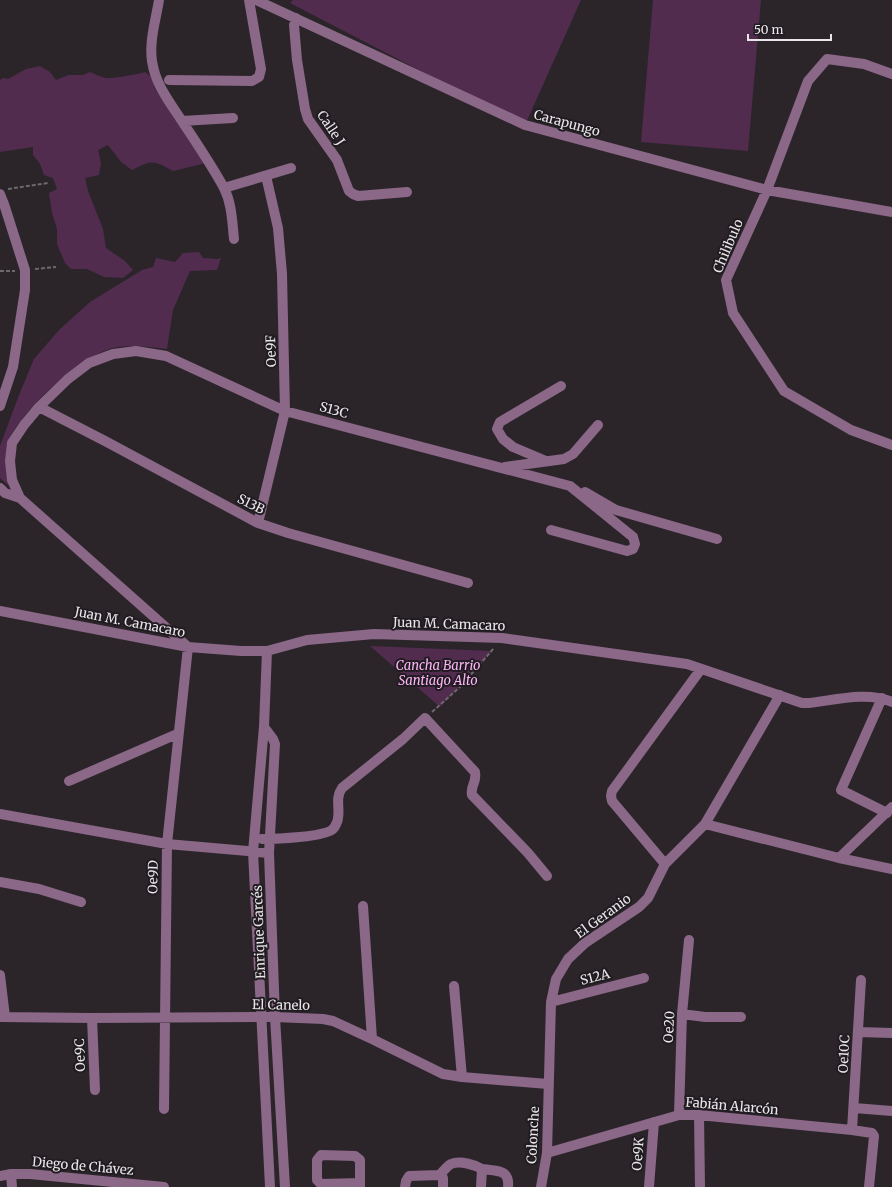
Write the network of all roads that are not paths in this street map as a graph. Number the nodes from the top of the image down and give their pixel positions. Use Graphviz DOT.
graph roads {
  1 [pos="159,0"];
  2 [pos="249,0"];
  3 [pos="256,0"];
  4 [pos="275,3"];
  5 [pos="296,18"];
  6 [pos="892,74"];
  7 [pos="169,80"];
  8 [pos="233,118"];
  9 [pos="182,121"];
  10 [pos="291,168"];
  11 [pos="266,176"];
  12 [pos="224,188"];
  13 [pos="767,190"];
  14 [pos="0,192"];
  15 [pos="407,192"];
  16 [pos="892,212"];
  17 [pos="234,239"];
  18 [pos="561,386"];
  19 [pos="0,406"];
  20 [pos="39,407"];
  21 [pos="285,411"];
  22 [pos="598,425"];
  23 [pos="892,445"];
  24 [pos="546,461"];
  25 [pos="500,467"];
  26 [pos="570,486"];
  27 [pos="0,488"];
  28 [pos="20,498"];
  29 [pos="258,523"];
  30 [pos="551,530"];
  31 [pos="717,539"];
  32 [pos="468,583"];
  33 [pos="0,611"];
  34 [pos="188,647"];
  35 [pos="267,651"];
  36 [pos="701,669"];
  37 [pos="780,696"];
  38 [pos="882,698"];
  39 [pos="892,702"];
  40 [pos="264,727"];
  41 [pos="178,734"];
  42 [pos="69,781"];
  43 [pos="889,810"];
  44 [pos="0,814"];
  45 [pos="705,824"];
  46 [pos="254,839"];
  47 [pos="269,839"];
  48 [pos="166,844"];
  49 [pos="253,852"];
  50 [pos="269,853"];
  51 [pos="839,858"];
  52 [pos="665,864"];
  53 [pos="892,869"];
  54 [pos="547,876"];
  55 [pos="0,882"];
  56 [pos="80,902"];
  57 [pos="363,906"];
  58 [pos="688,940"];
  59 [pos="0,975"];
  60 [pos="644,978"];
  61 [pos="862,980"];
  62 [pos="454,986"];
  63 [pos="551,1002"];
  64 [pos="682,1014"];
  65 [pos="3,1017"];
  66 [pos="262,1017"];
  67 [pos="275,1017"];
  68 [pos="740,1017"];
  69 [pos="92,1018"];
  70 [pos="165,1018"];
  71 [pos="858,1032"];
  72 [pos="892,1033"];
  73 [pos="372,1039"];
  74 [pos="462,1077"];
  75 [pos="548,1084"];
  76 [pos="95,1090"];
  77 [pos="854,1108"];
  78 [pos="164,1109"];
  79 [pos="892,1111"];
  80 [pos="679,1115"];
  81 [pos="699,1115"];
  82 [pos="654,1122"];
  83 [pos="852,1130"];
  84 [pos="546,1153"];
  85 [pos="482,1169"];
  86 [pos="10,1174"];
  87 [pos="439,1175"];
  88 [pos="0,1176"];
  89 [pos="109,1184"];
  90 [pos="360,1185"];
  91 [pos="12,1187"];
  92 [pos="164,1187"];
  93 [pos="270,1187"];
  94 [pos="285,1187"];
  95 [pos="405,1187"];
  96 [pos="443,1187"];
  97 [pos="481,1187"];
  98 [pos="508,1187"];
  99 [pos="541,1187"];
  100 [pos="649,1187"];
  101 [pos="700,1187"];
  102 [pos="869,1187"];
  1 -- 9 [label="street"];
  2 -- 7 [label="street"];
  3 -- 4 [label="street, Carapungo"];
  4 -- 5 [label="street, Carapungo"];
  5 -- 13 [label="street, Carapungo"];
  5 -- 15 [label="street, Calle J"];
  6 -- 13 [label="street, Chilibulo"];
  8 -- 9 [label="street"];
  9 -- 12 [label="street"];
  10 -- 11 [label="street"];
  11 -- 12 [label="street"];
  11 -- 21 [label="street, Oe9F"];
  12 -- 17 [label="street"];
  13 -- 16 [label="street, Carapungo"];
  13 -- 23 [label="street, Chilibulo"];
  14 -- 19 [label="street"];
  18 -- 24 [label="street"];
  20 -- 21 [label="street, S13C"];
  20 -- 28 [label="street, S13C"];
  20 -- 29 [label="street, S13B"];
  21 -- 25 [label="street, S13C"];
  21 -- 29 [label="street, Oe9F"];
  22 -- 24 [label="street"];
  24 -- 25 [label="street"];
  25 -- 26 [label="street, S13C"];
  26 -- 30 [label="street, S13C"];
  26 -- 31 [label="street"];
  27 -- 28 [label="street"];
  28 -- 34 [label="street"];
  29 -- 32 [label="street, S13B"];
  33 -- 34 [label="street, Juan M. Camacaro"];
  34 -- 35 [label="street, Juan M. Camacaro"];
  34 -- 41 [label="street, Oe9D"];
  35 -- 36 [label="street, Juan M. Camacaro"];
  35 -- 40 [label="street, Enrique Garcés"];
  36 -- 37 [label="street, Juan M. Camacaro"];
  36 -- 52 [label="street"];
  37 -- 38 [label="street, Juan M. Camacaro"];
  37 -- 45 [label="street, El Geranio"];
  38 -- 39 [label="street, Juan M. Camacaro"];
  38 -- 43 [label="street"];
  40 -- 46 [label="street, Enrique Garcés"];
  40 -- 47 [label="street, Enrique Garcés"];
  41 -- 42 [label="street"];
  41 -- 48 [label="street, Oe9D"];
  43 -- 51 [label="street"];
  44 -- 48 [label="street"];
  45 -- 51 [label="street"];
  45 -- 52 [label="street, El Geranio"];
  46 -- 47 [label="street"];
  46 -- 49 [label="street, Enrique Garcés"];
  47 -- 50 [label="street, Enrique Garcés"];
  47 -- 54 [label="street"];
  48 -- 49 [label="street"];
  48 -- 70 [label="street, Oe9D"];
  49 -- 50 [label="street"];
  49 -- 66 [label="street, Enrique Garcés"];
  50 -- 67 [label="street, Enrique Garcés"];
  51 -- 53 [label="street"];
  52 -- 63 [label="street, El Geranio"];
  55 -- 56 [label="street"];
  57 -- 73 [label="street"];
  58 -- 64 [label="street, Oe20"];
  59 -- 65 [label="street"];
  60 -- 63 [label="street, S12A"];
  61 -- 71 [label="street, Oe10C"];
  62 -- 74 [label="street"];
  63 -- 75 [label="street, El Geranio"];
  64 -- 68 [label="street"];
  64 -- 80 [label="street, Oe20"];
  65 -- 69 [label="street, El Canelo"];
  66 -- 67 [label="street, El Canelo"];
  66 -- 70 [label="street, El Canelo"];
  66 -- 93 [label="street, Enrique Garcés"];
  67 -- 73 [label="street, El Canelo"];
  67 -- 94 [label="street, Enrique Garcés"];
  69 -- 70 [label="street, El Canelo"];
  69 -- 76 [label="street, Oe9C"];
  70 -- 78 [label="street, Oe9D"];
  71 -- 72 [label="street"];
  71 -- 77 [label="street, Oe10C"];
  73 -- 74 [label="street, El Canelo"];
  74 -- 75 [label="street, El Canelo"];
  75 -- 84 [label="street, Colonche"];
  77 -- 79 [label="street"];
  77 -- 83 [label="street, Oe10C"];
  80 -- 81 [label="street, Fabián Alarcón"];
  80 -- 82 [label="street, Fabián Alarcón"];
  81 -- 83 [label="street, Fabián Alarcón"];
  81 -- 101 [label="street"];
  82 -- 84 [label="street, Fabián Alarcón"];
  82 -- 100 [label="street, Oe9K"];
  83 -- 102 [label="street, Fabián Alarcón"];
  84 -- 99 [label="street, Colonche"];
  85 -- 87 [label="street"];
  85 -- 97 [label="street"];
  85 -- 98 [label="street"];
  86 -- 88 [label="street, Diego de Chávez"];
  86 -- 89 [label="street, Diego de Chávez"];
  86 -- 91 [label="street"];
  87 -- 95 [label="street"];
  87 -- 96 [label="street"];
  89 -- 92 [label="street, Diego de Chávez"];
  90 -- 90 [label="street"];
}
